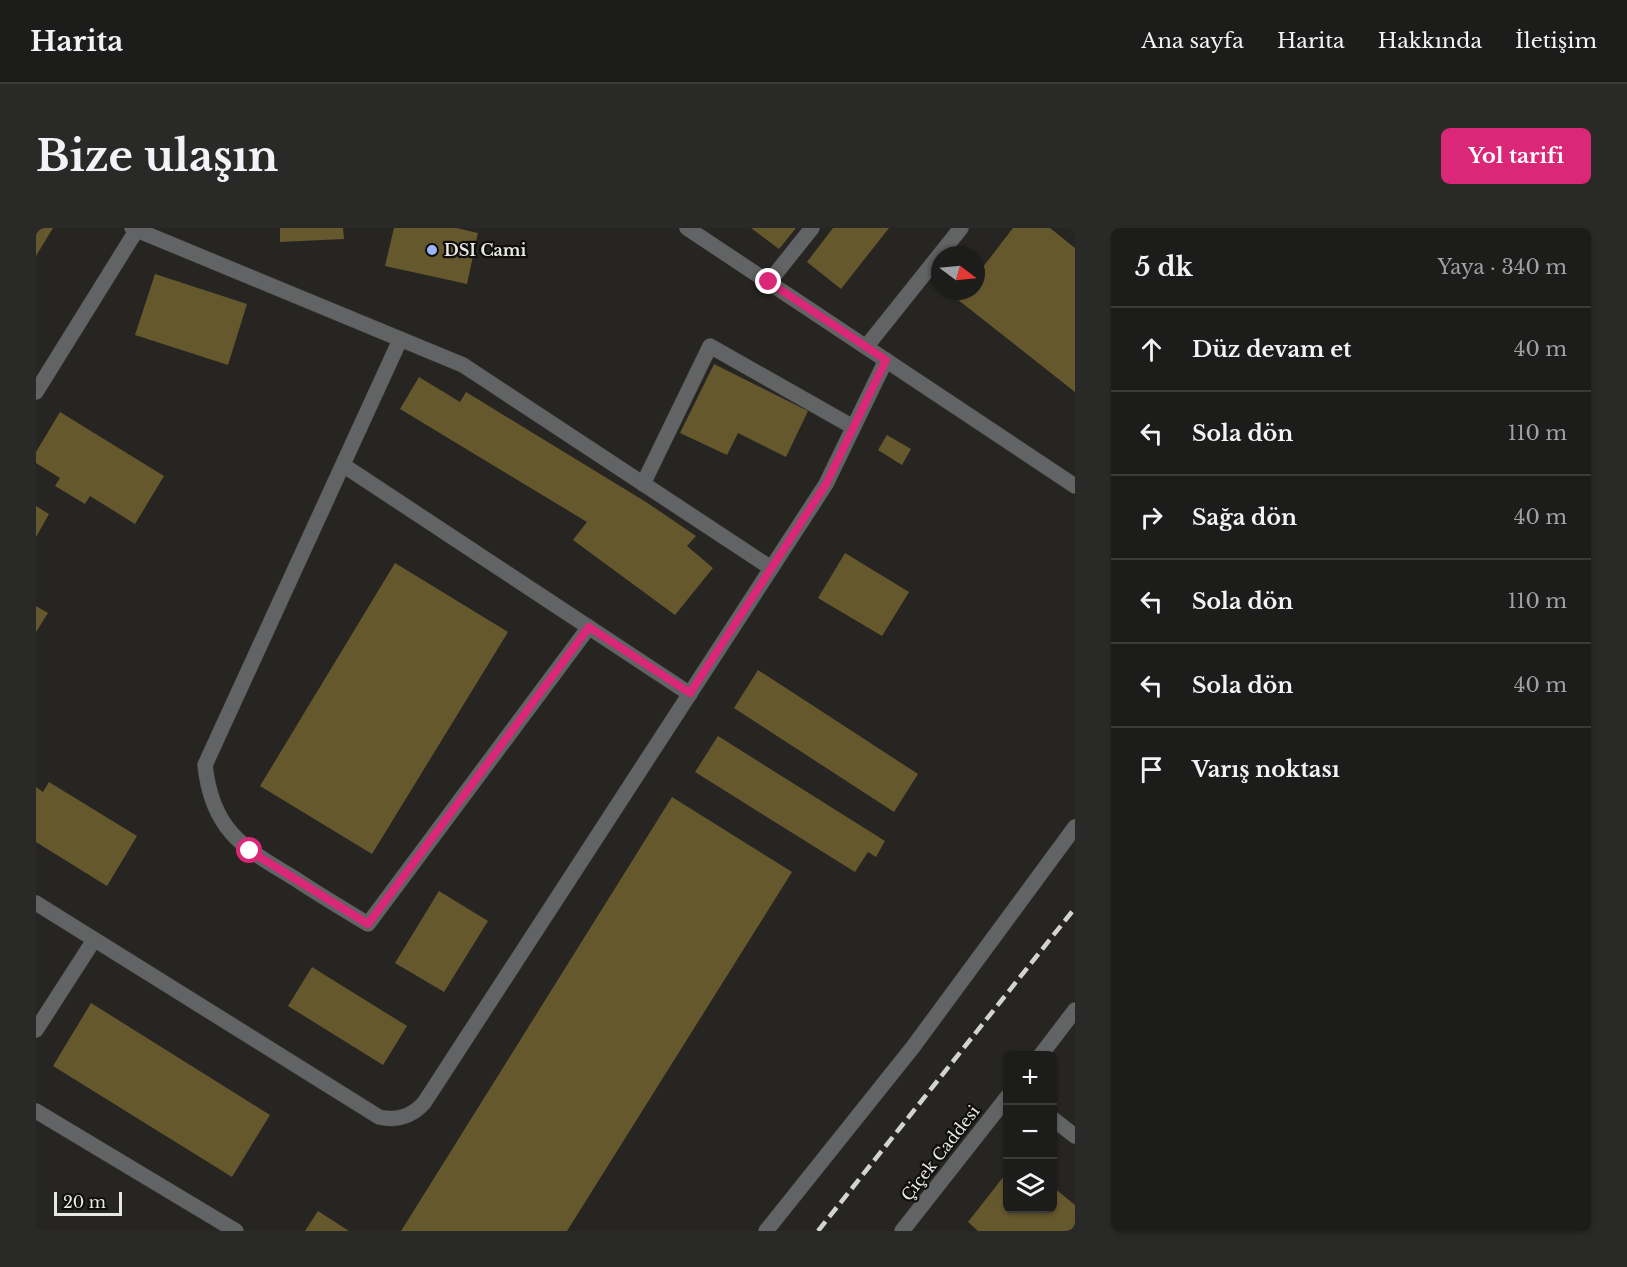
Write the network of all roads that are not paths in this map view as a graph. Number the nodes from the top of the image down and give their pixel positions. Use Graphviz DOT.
graph roads {
  1 [pos="687,228"];
  2 [pos="812,228"];
  3 [pos="961,228"];
  4 [pos="134,229"];
  5 [pos="769,282"];
  6 [pos="400,340"];
  7 [pos="866,347"];
  8 [pos="886,360"];
  9 [pos="36,392"];
  10 [pos="853,427"];
  11 [pos="343,465"];
  12 [pos="643,484"];
  13 [pos="1075,486"];
  14 [pos="771,568"];
  15 [pos="589,627"];
  16 [pos="690,693"];
  17 [pos="1075,827"];
  18 [pos="36,903"];
  19 [pos="94,940"];
  20 [pos="1075,1011"];
  21 [pos="36,1030"];
  22 [pos="1044,1051"];
  23 [pos="1003,1102"];
  24 [pos="36,1112"];
  25 [pos="1057,1122"];
  26 [pos="1075,1136"];
  27 [pos="236,1231"];
  28 [pos="766,1231"];
  29 [pos="902,1231"];
  1 -- 5 [label="street"];
  2 -- 5 [label="street"];
  3 -- 7 [label="street"];
  4 -- 6 [label="street"];
  4 -- 9 [label="street"];
  5 -- 7 [label="street"];
  6 -- 11 [label="street"];
  6 -- 12 [label="street"];
  7 -- 8 [label="street"];
  8 -- 10 [label="street"];
  8 -- 13 [label="street"];
  10 -- 12 [label="street"];
  10 -- 14 [label="street"];
  11 -- 15 [label="street"];
  11 -- 15 [label="street"];
  12 -- 14 [label="street"];
  14 -- 16 [label="street"];
  15 -- 16 [label="street"];
  16 -- 19 [label="street"];
  17 -- 28 [label="street"];
  18 -- 19 [label="street"];
  19 -- 21 [label="street"];
  20 -- 22 [label="street"];
  23 -- 29 [label="street, Çiçek Caddesi"];
  24 -- 27 [label="street"];
  25 -- 26 [label="street"];
}
